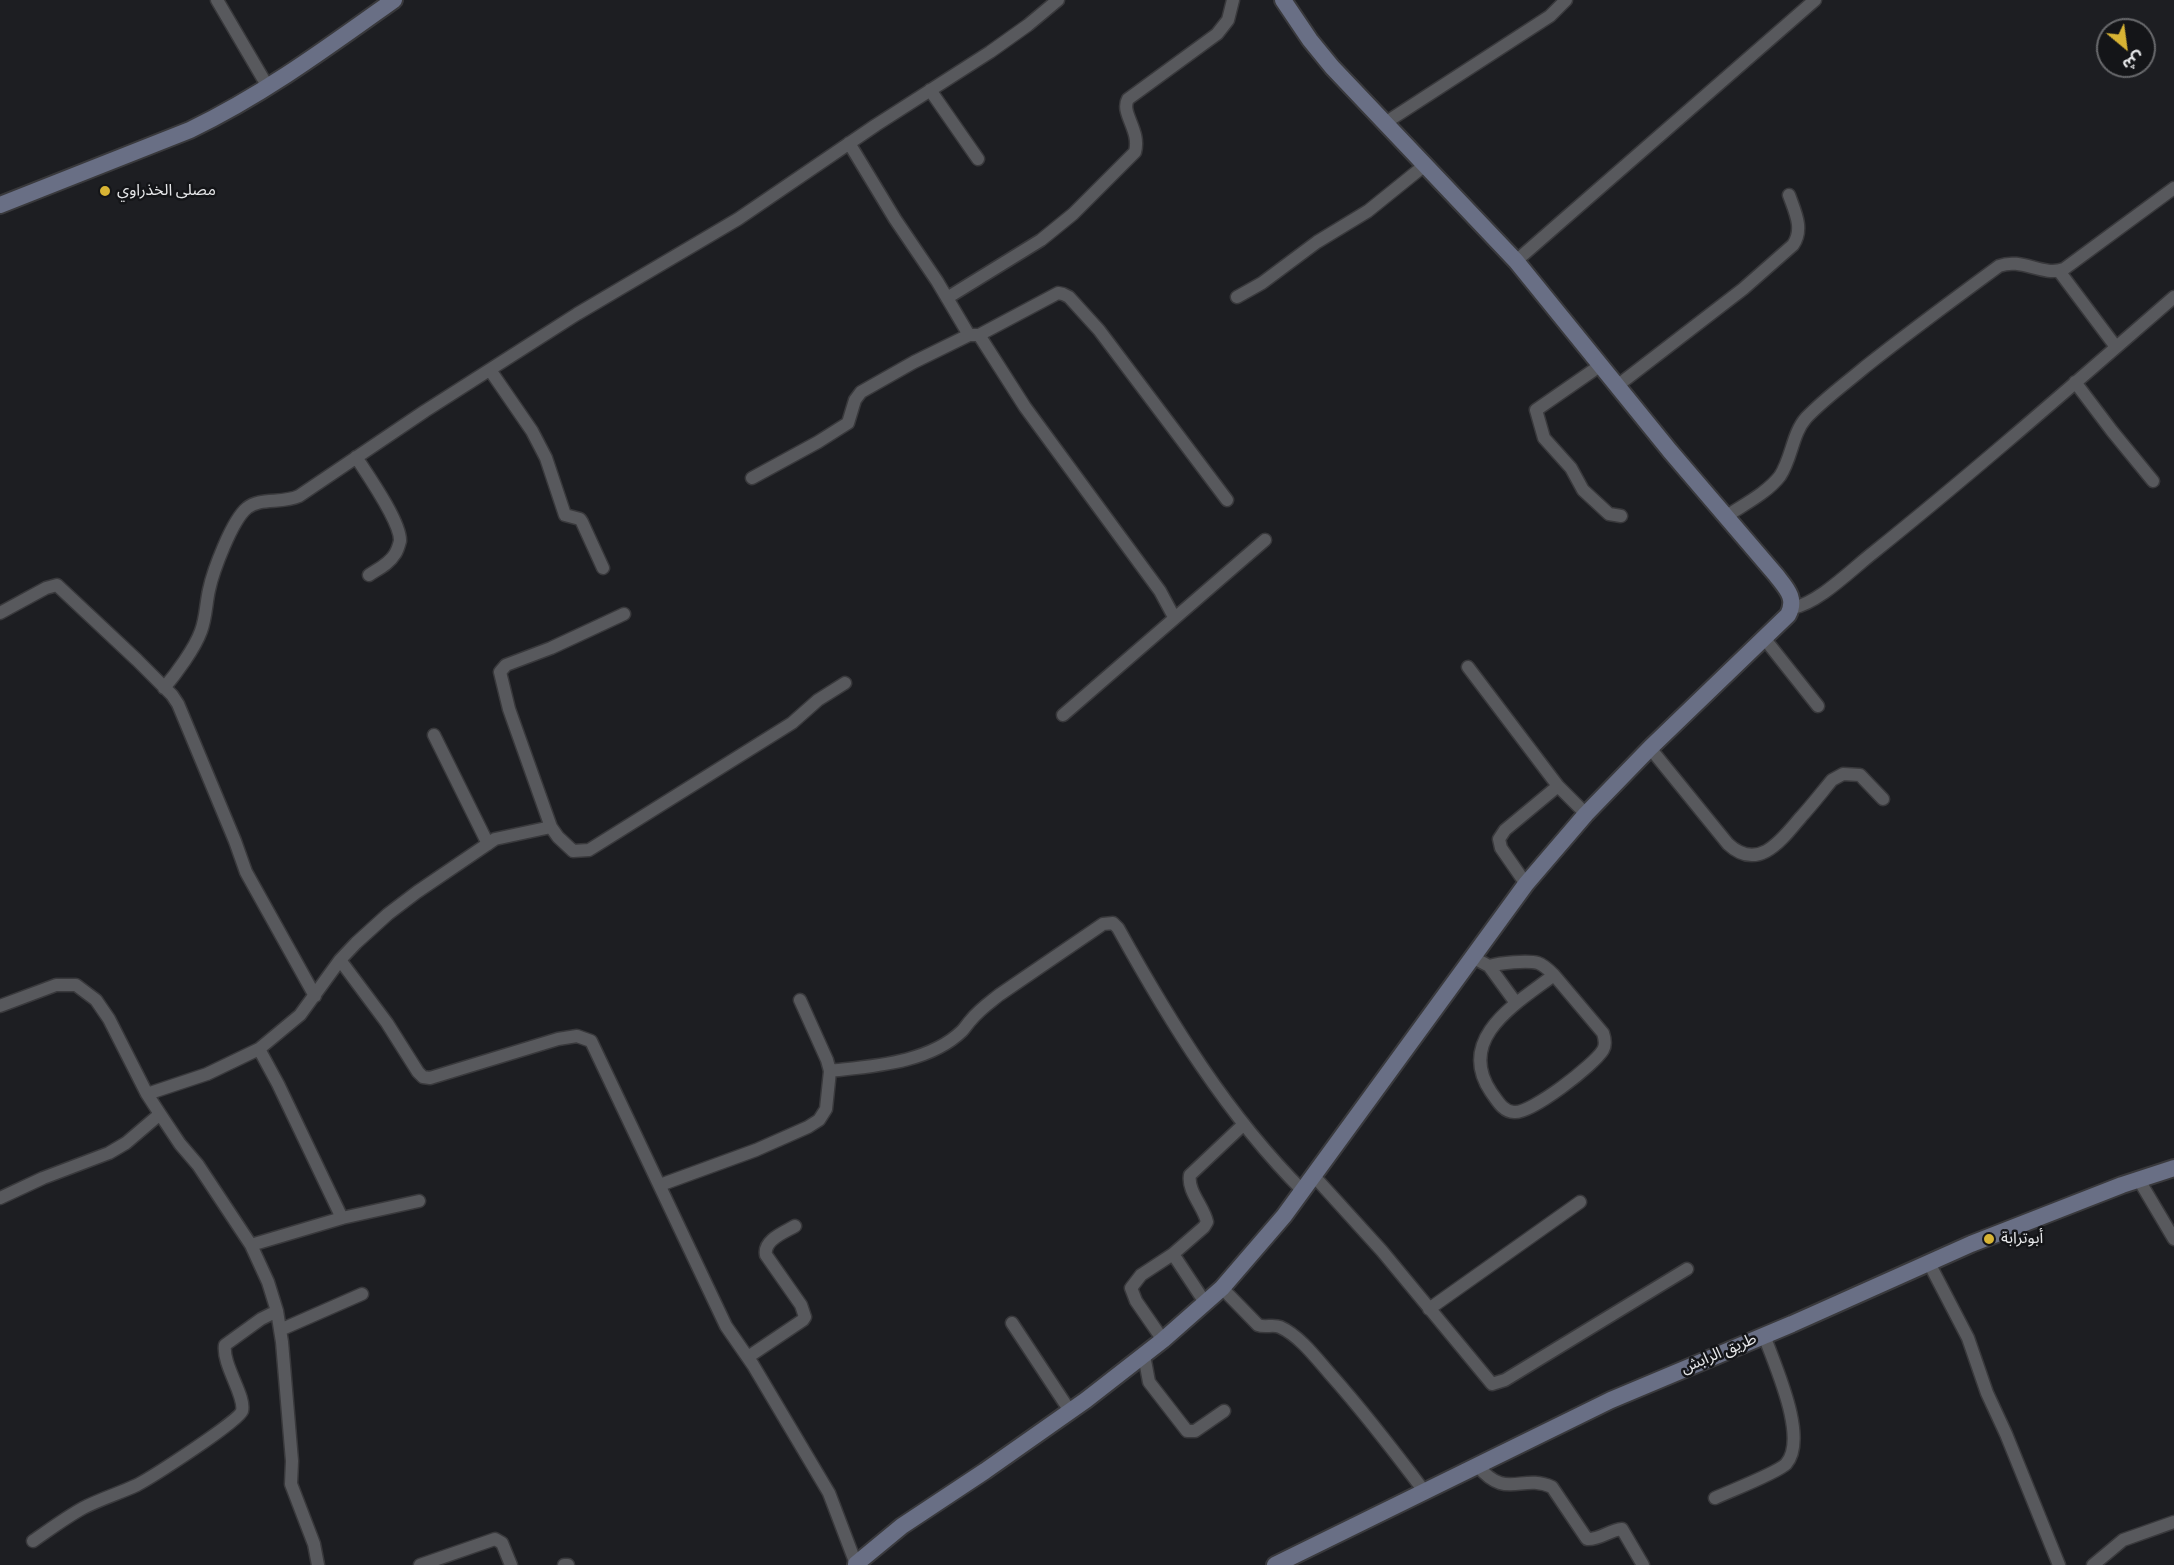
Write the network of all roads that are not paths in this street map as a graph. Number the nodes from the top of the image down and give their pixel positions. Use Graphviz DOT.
graph roads {
  1 [pos="217,0"];
  2 [pos="394,0"];
  3 [pos="1058,0"];
  4 [pos="1233,0"];
  5 [pos="1283,0"];
  6 [pos="1566,0"];
  7 [pos="1815,0"];
  8 [pos="268,87"];
  9 [pos="930,90"];
  10 [pos="1385,123"];
  11 [pos="849,143"];
  12 [pos="978,159"];
  13 [pos="1425,165"];
  14 [pos="2174,188"];
  15 [pos="1789,195"];
  16 [pos="0,205"];
  17 [pos="1516,261"];
  18 [pos="2059,271"];
  19 [pos="1237,297"];
  20 [pos="2174,297"];
  21 [pos="947,298"];
  22 [pos="974,335"];
  23 [pos="2116,347"];
  24 [pos="1601,365"];
  25 [pos="490,370"];
  26 [pos="2075,382"];
  27 [pos="1617,386"];
  28 [pos="356,457"];
  29 [pos="752,478"];
  30 [pos="2153,481"];
  31 [pos="1227,500"];
  32 [pos="1621,516"];
  33 [pos="1725,517"];
  34 [pos="1265,540"];
  35 [pos="603,568"];
  36 [pos="369,575"];
  37 [pos="1792,608"];
  38 [pos="0,613"];
  39 [pos="624,614"];
  40 [pos="1174,617"];
  41 [pos="1764,639"];
  42 [pos="1468,667"];
  43 [pos="845,684"];
  44 [pos="164,688"];
  45 [pos="1818,706"];
  46 [pos="1064,715"];
  47 [pos="434,735"];
  48 [pos="1650,748"];
  49 [pos="1558,786"];
  50 [pos="1883,799"];
  51 [pos="1587,814"];
  52 [pos="551,827"];
  53 [pos="488,844"];
  54 [pos="1526,884"];
  55 [pos="1472,957"];
  56 [pos="340,960"];
  57 [pos="1489,966"];
  58 [pos="1554,975"];
  59 [pos="315,996"];
  60 [pos="800,1000"];
  61 [pos="1516,1003"];
  62 [pos="0,1006"];
  63 [pos="259,1049"];
  64 [pos="830,1071"];
  65 [pos="147,1094"];
  66 [pos="159,1114"];
  67 [pos="1244,1124"];
  68 [pos="2174,1168"];
  69 [pos="1314,1175"];
  70 [pos="2139,1180"];
  71 [pos="660,1185"];
  72 [pos="1303,1191"];
  73 [pos="0,1198"];
  74 [pos="419,1200"];
  75 [pos="1580,1202"];
  76 [pos="342,1218"];
  77 [pos="795,1226"];
  78 [pos="2174,1239"];
  79 [pos="251,1245"];
  80 [pos="1173,1254"];
  81 [pos="1929,1263"];
  82 [pos="1687,1269"];
  83 [pos="1222,1288"];
  84 [pos="362,1294"];
  85 [pos="1206,1304"];
  86 [pos="1429,1309"];
  87 [pos="277,1311"];
  88 [pos="1012,1323"];
  89 [pos="280,1330"];
  90 [pos="1764,1335"];
  91 [pos="1163,1340"];
  92 [pos="1144,1355"];
  93 [pos="748,1357"];
  94 [pos="1224,1411"];
  95 [pos="1070,1412"];
  96 [pos="1477,1465"];
  97 [pos="1424,1491"];
  98 [pos="1715,1498"];
  99 [pos="2174,1522"];
  100 [pos="33,1541"];
  101 [pos="857,1564"];
  102 [pos="318,1565"];
  103 [pos="420,1565"];
  104 [pos="511,1565"];
  105 [pos="1275,1565"];
  106 [pos="1643,1565"];
  107 [pos="2059,1565"];
  108 [pos="2093,1565"];
  1 -- 8 [label="street"];
  2 -- 8 [label="street"];
  3 -- 9 [label="street"];
  4 -- 21 [label="street"];
  5 -- 10 [label="street"];
  6 -- 10 [label="street"];
  7 -- 17 [label="street"];
  8 -- 16 [label="street"];
  9 -- 11 [label="street"];
  9 -- 12 [label="street"];
  10 -- 13 [label="street"];
  11 -- 21 [label="street"];
  11 -- 25 [label="street"];
  13 -- 17 [label="street"];
  13 -- 19 [label="street"];
  14 -- 18 [label="street"];
  15 -- 27 [label="street"];
  17 -- 24 [label="street"];
  18 -- 23 [label="street"];
  18 -- 33 [label="street"];
  20 -- 23 [label="street"];
  21 -- 22 [label="street"];
  22 -- 29 [label="street"];
  22 -- 31 [label="street"];
  22 -- 40 [label="street"];
  23 -- 26 [label="street"];
  24 -- 27 [label="street"];
  24 -- 32 [label="street"];
  25 -- 28 [label="street"];
  25 -- 35 [label="street"];
  26 -- 30 [label="street"];
  26 -- 37 [label="street"];
  27 -- 33 [label="street"];
  28 -- 36 [label="street"];
  28 -- 44 [label="street"];
  33 -- 37 [label="street"];
  34 -- 40 [label="street"];
  37 -- 41 [label="street"];
  38 -- 44 [label="street"];
  39 -- 52 [label="street"];
  40 -- 46 [label="street"];
  41 -- 45 [label="street"];
  41 -- 48 [label="street"];
  42 -- 49 [label="street"];
  43 -- 52 [label="street"];
  44 -- 59 [label="street"];
  47 -- 53 [label="street"];
  48 -- 50 [label="street"];
  48 -- 51 [label="street"];
  49 -- 51 [label="street"];
  49 -- 54 [label="street"];
  51 -- 54 [label="street"];
  52 -- 53 [label="street"];
  53 -- 56 [label="street"];
  54 -- 55 [label="street"];
  55 -- 57 [label="street"];
  55 -- 69 [label="street"];
  56 -- 59 [label="street"];
  56 -- 71 [label="street"];
  57 -- 58 [label="street"];
  57 -- 61 [label="street"];
  58 -- 61 [label="street"];
  58 -- 61 [label="street"];
  59 -- 63 [label="street"];
  60 -- 64 [label="street"];
  62 -- 65 [label="street"];
  63 -- 65 [label="street"];
  63 -- 76 [label="street"];
  64 -- 67 [label="street"];
  64 -- 71 [label="street"];
  65 -- 66 [label="street"];
  66 -- 73 [label="street"];
  66 -- 79 [label="street"];
  67 -- 72 [label="street"];
  67 -- 80 [label="street"];
  68 -- 70 [label="street, طريق الرابش"];
  69 -- 72 [label="street"];
  69 -- 86 [label="street"];
  70 -- 78 [label="street"];
  70 -- 81 [label="street, طريق الرابش"];
  71 -- 93 [label="street"];
  72 -- 83 [label="street"];
  74 -- 76 [label="street"];
  75 -- 86 [label="street"];
  76 -- 79 [label="street"];
  77 -- 93 [label="street"];
  79 -- 87 [label="street"];
  80 -- 85 [label="street"];
  80 -- 91 [label="street"];
  81 -- 90 [label="street, طريق الرابش"];
  81 -- 107 [label="street"];
  82 -- 86 [label="street"];
  83 -- 85 [label="street"];
  83 -- 97 [label="street"];
  84 -- 89 [label="street"];
  85 -- 91 [label="street"];
  87 -- 89 [label="street"];
  87 -- 100 [label="street"];
  88 -- 95 [label="street"];
  89 -- 102 [label="street"];
  90 -- 96 [label="street, طريق الرابش"];
  90 -- 98 [label="street"];
  91 -- 92 [label="street"];
  92 -- 94 [label="street"];
  92 -- 95 [label="street"];
  93 -- 101 [label="street"];
  95 -- 101 [label="street"];
  96 -- 97 [label="street, طريق الرابش"];
  96 -- 106 [label="street"];
  97 -- 105 [label="street, طريق الرابش"];
  99 -- 108 [label="street"];
  103 -- 104 [label="street"];
}
